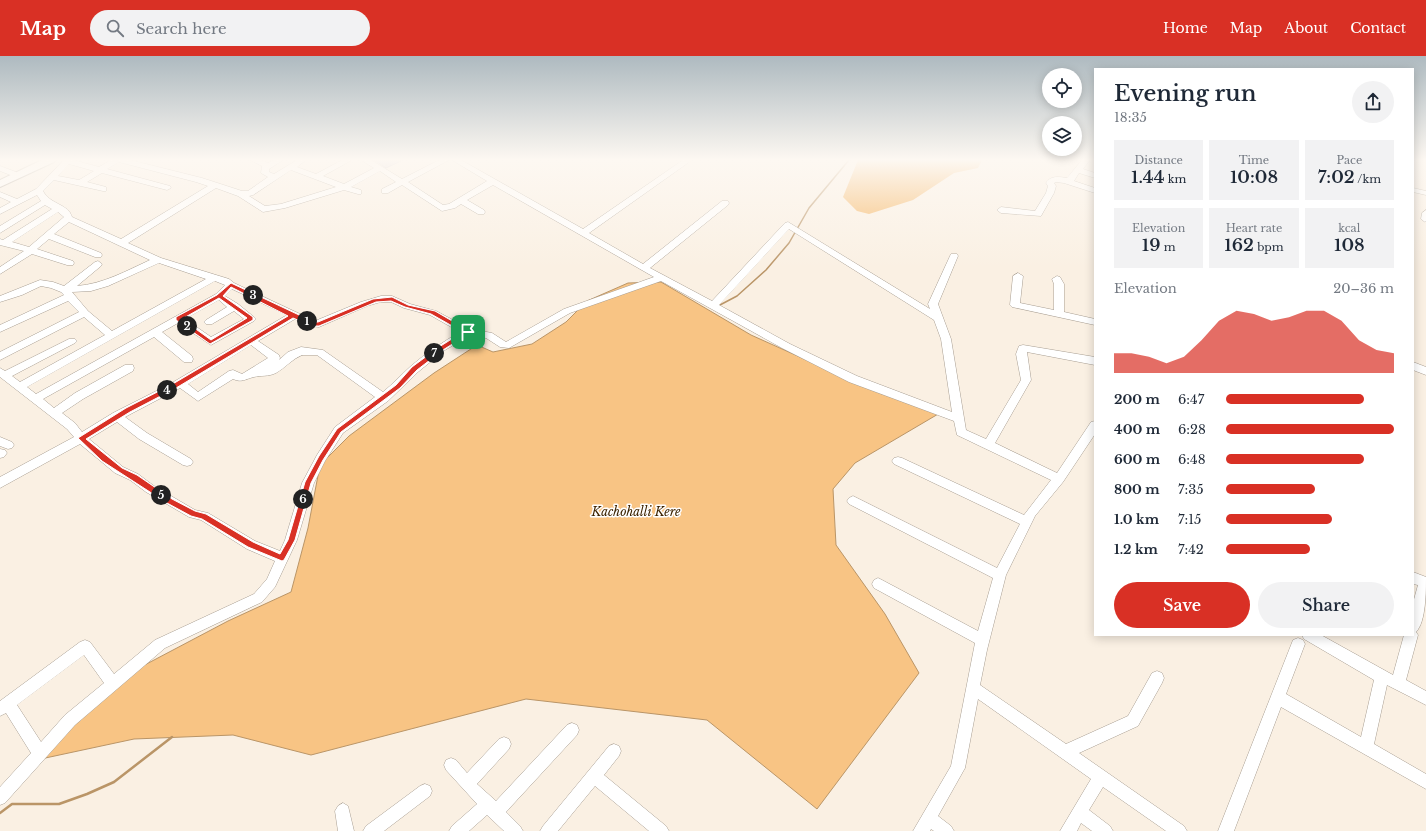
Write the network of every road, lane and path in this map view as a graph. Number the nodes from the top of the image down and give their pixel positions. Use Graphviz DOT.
graph roads {
  1 [pos="5,196"];
  2 [pos="29,196"];
  3 [pos="40,196"];
  4 [pos="197,196"];
  5 [pos="244,196"];
  6 [pos="314,196"];
  7 [pos="424,196"];
  8 [pos="467,196"];
  9 [pos="519,196"];
  10 [pos="636,196"];
  11 [pos="1048,196"];
  12 [pos="461,200"];
  13 [pos="46,201"];
  14 [pos="17,202"];
  15 [pos="725,203"];
  16 [pos="57,209"];
  17 [pos="1001,210"];
  18 [pos="0,211"];
  19 [pos="481,212"];
  20 [pos="68,218"];
  21 [pos="0,230"];
  22 [pos="583,233"];
  23 [pos="48,235"];
  24 [pos="2,243"];
  25 [pos="121,243"];
  26 [pos="30,250"];
  27 [pos="954,256"];
  28 [pos="158,260"];
  29 [pos="70,263"];
  30 [pos="2,267"];
  31 [pos="644,268"];
  32 [pos="1018,276"];
  33 [pos="214,278"];
  34 [pos="661,278"];
  35 [pos="1057,279"];
  36 [pos="231,285"];
  37 [pos="67,292"];
  38 [pos="219,296"];
  39 [pos="0,299"];
  40 [pos="235,306"];
  41 [pos="717,307"];
  42 [pos="85,313"];
  43 [pos="1059,314"];
  44 [pos="292,316"];
  45 [pos="938,318"];
  46 [pos="178,319"];
  47 [pos="209,322"];
  48 [pos="1094,322"];
  49 [pos="0,329"];
  50 [pos="155,332"];
  51 [pos="468,332"];
  52 [pos="111,336"];
  53 [pos="250,340"];
  54 [pos="72,341"];
  55 [pos="0,356"];
  56 [pos="188,359"];
  57 [pos="216,361"];
  58 [pos="1094,361"];
  59 [pos="1414,366"];
  60 [pos="129,368"];
  61 [pos="1426,371"];
  62 [pos="253,373"];
  63 [pos="2,374"];
  64 [pos="233,374"];
  65 [pos="180,383"];
  66 [pos="20,387"];
  67 [pos="35,398"];
  68 [pos="384,398"];
  69 [pos="54,413"];
  70 [pos="117,416"];
  71 [pos="959,420"];
  72 [pos="1094,426"];
  73 [pos="81,438"];
  74 [pos="988,445"];
  75 [pos="898,461"];
  76 [pos="187,462"];
  77 [pos="1059,479"];
  78 [pos="0,483"];
  79 [pos="853,501"];
  80 [pos="1027,522"];
  81 [pos="282,558"];
  82 [pos="1000,575"];
  83 [pos="1421,580"];
  84 [pos="878,584"];
  85 [pos="1414,617"];
  86 [pos="1311,636"];
  87 [pos="1410,636"];
  88 [pos="982,640"];
  89 [pos="1298,644"];
  90 [pos="1382,677"];
  91 [pos="1157,678"];
  92 [pos="112,683"];
  93 [pos="1398,683"];
  94 [pos="973,688"];
  95 [pos="1277,697"];
  96 [pos="1426,698"];
  97 [pos="4,706"];
  98 [pos="572,730"];
  99 [pos="504,744"];
  100 [pos="1366,748"];
  101 [pos="614,751"];
  102 [pos="1066,752"];
  103 [pos="40,754"];
  104 [pos="451,765"];
  105 [pos="594,776"];
  106 [pos="1101,777"];
  107 [pos="1426,782"];
  108 [pos="467,784"];
  109 [pos="425,790"];
  110 [pos="0,798"];
  111 [pos="492,808"];
  112 [pos="343,811"];
  113 [pos="1080,813"];
  114 [pos="929,818"];
  115 [pos="552,830"];
  116 [pos="346,831"];
  117 [pos="371,831"];
  118 [pos="457,831"];
  119 [pos="515,831"];
  120 [pos="661,831"];
  121 [pos="921,831"];
  122 [pos="946,831"];
  123 [pos="1068,831"];
  124 [pos="1104,831"];
  125 [pos="1179,831"];
  126 [pos="1226,831"];
  1 -- 14 [label="street"];
  2 -- 14 [label="street"];
  3 -- 13 [label="street"];
  4 -- 25 [label="street"];
  5 -- 6 [label="street"];
  7 -- 12 [label="street"];
  8 -- 12 [label="street"];
  9 -- 22 [label="street"];
  10 -- 22 [label="street"];
  11 -- 17 [label="street"];
  12 -- 19 [label="street"];
  13 -- 16 [label="street"];
  13 -- 21 [label="street"];
  14 -- 18 [label="street"];
  15 -- 31 [label="street"];
  16 -- 20 [label="street"];
  16 -- 24 [label="street"];
  20 -- 23 [label="street"];
  20 -- 25 [label="street"];
  22 -- 31 [label="street"];
  23 -- 26 [label="street"];
  23 -- 37 [label="street"];
  24 -- 26 [label="street"];
  25 -- 28 [label="street"];
  26 -- 29 [label="street"];
  26 -- 30 [label="street"];
  27 -- 45 [label="street"];
  28 -- 33 [label="street"];
  28 -- 37 [label="street"];
  31 -- 34 [label="street"];
  32 -- 43 [label="street"];
  33 -- 36 [label="street"];
  33 -- 52 [label="street"];
  34 -- 41 [label="street"];
  34 -- 51 [label="street"];
  35 -- 43 [label="street"];
  36 -- 38 [label="street"];
  36 -- 44 [label="street"];
  37 -- 39 [label="street"];
  37 -- 42 [label="street"];
  37 -- 49 [label="street"];
  38 -- 40 [label="street"];
  38 -- 46 [label="street"];
  40 -- 46 [label="street"];
  40 -- 47 [label="street"];
  41 -- 45 [label="street"];
  41 -- 71 [label="street"];
  42 -- 52 [label="street"];
  42 -- 55 [label="street"];
  43 -- 48 [label="street"];
  44 -- 51 [label="street"];
  44 -- 53 [label="street"];
  45 -- 71 [label="street"];
  46 -- 50 [label="street"];
  50 -- 56 [label="street"];
  50 -- 67 [label="street"];
  51 -- 68 [label="street"];
  52 -- 66 [label="street"];
  53 -- 57 [label="street"];
  53 -- 62 [label="street"];
  54 -- 63 [label="street"];
  57 -- 64 [label="street"];
  57 -- 65 [label="street"];
  58 -- 74 [label="street"];
  59 -- 61 [label="street"];
  60 -- 69 [label="street"];
  62 -- 64 [label="street"];
  62 -- 68 [label="street"];
  63 -- 66 [label="street"];
  64 -- 65 [label="street"];
  65 -- 70 [label="street"];
  66 -- 67 [label="street"];
  67 -- 69 [label="street"];
  68 -- 81 [label="street"];
  69 -- 73 [label="street"];
  70 -- 73 [label="street"];
  70 -- 76 [label="street"];
  71 -- 74 [label="street"];
  72 -- 77 [label="street"];
  73 -- 78 [label="street"];
  73 -- 81 [label="street"];
  74 -- 77 [label="street"];
  75 -- 80 [label="street"];
  77 -- 80 [label="street"];
  79 -- 82 [label="street"];
  80 -- 82 [label="street"];
  81 -- 92 [label="street"];
  82 -- 88 [label="street"];
  83 -- 85 [label="street"];
  84 -- 88 [label="street"];
  86 -- 90 [label="street"];
  87 -- 93 [label="street"];
  88 -- 94 [label="street"];
  89 -- 95 [label="street"];
  90 -- 93 [label="street"];
  90 -- 100 [label="street"];
  91 -- 102 [label="street"];
  92 -- 97 [label="street"];
  92 -- 103 [label="street"];
  93 -- 96 [label="street"];
  94 -- 102 [label="street"];
  94 -- 114 [label="street"];
  95 -- 100 [label="street"];
  95 -- 126 [label="street"];
  97 -- 103 [label="street"];
  98 -- 111 [label="street"];
  99 -- 108 [label="street"];
  100 -- 107 [label="street"];
  101 -- 105 [label="street"];
  102 -- 106 [label="street"];
  103 -- 110 [label="street"];
  104 -- 108 [label="street"];
  105 -- 115 [label="street"];
  105 -- 120 [label="street"];
  106 -- 113 [label="street"];
  106 -- 125 [label="street"];
  108 -- 111 [label="street"];
  109 -- 117 [label="street"];
  111 -- 118 [label="street"];
  111 -- 119 [label="street"];
  112 -- 116 [label="street"];
  113 -- 123 [label="street"];
  113 -- 124 [label="street"];
  114 -- 121 [label="street"];
  114 -- 122 [label="street"];
}
